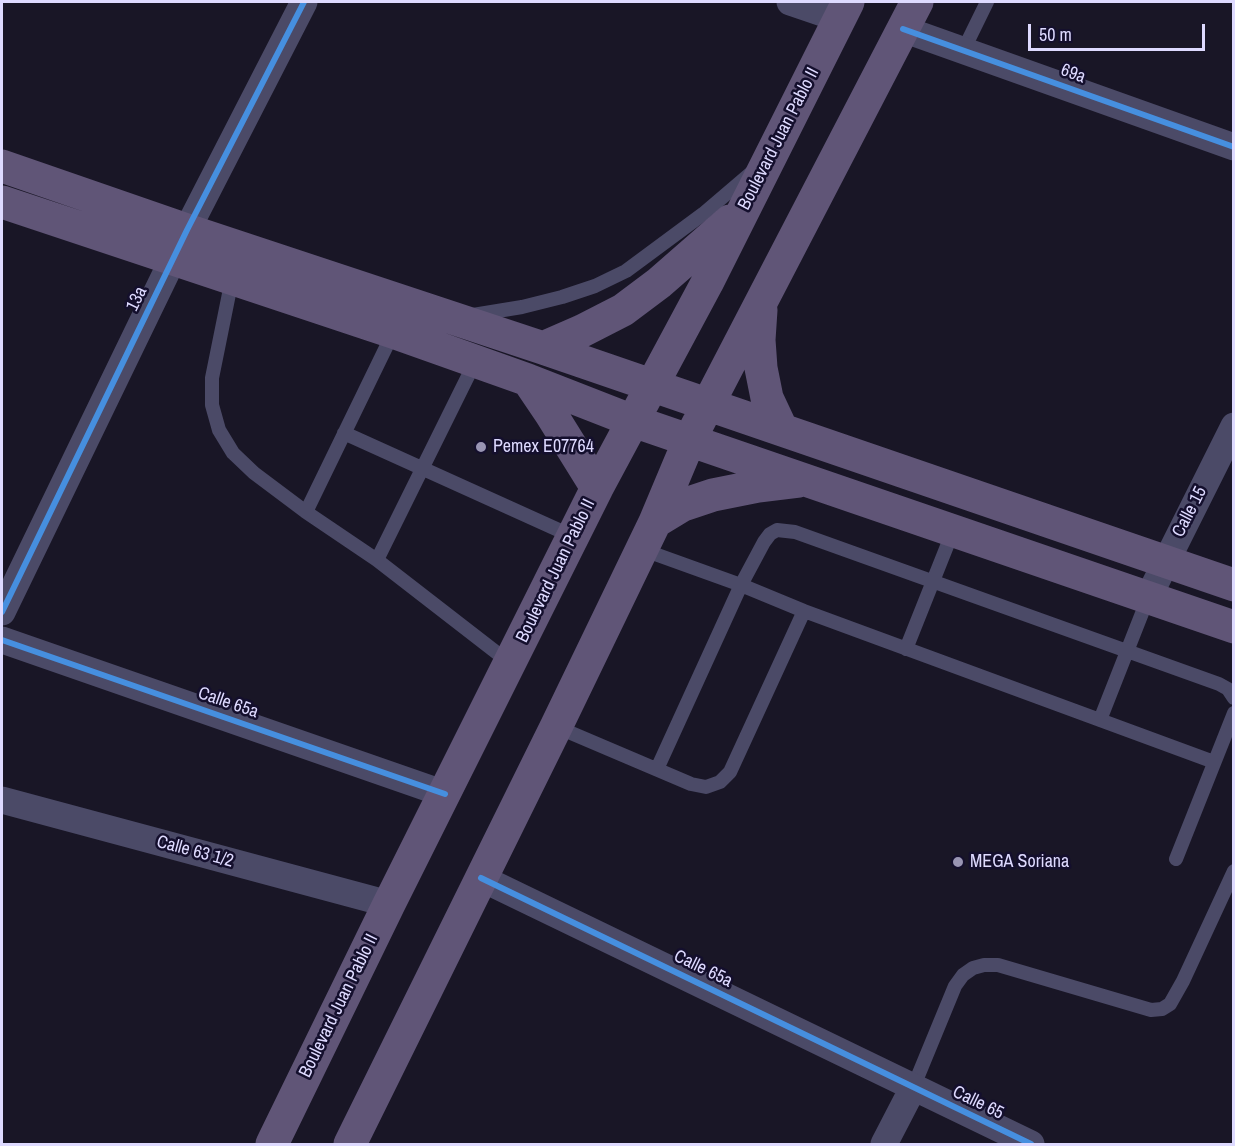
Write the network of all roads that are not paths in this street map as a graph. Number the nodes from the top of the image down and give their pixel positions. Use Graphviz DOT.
graph roads {
  1 [pos="304,2"];
  2 [pos="790,2"];
  3 [pos="987,2"];
  4 [pos="844,10"];
  5 [pos="910,15"];
  6 [pos="963,51"];
  7 [pos="1233,147"];
  8 [pos="769,158"];
  9 [pos="2,166"];
  10 [pos="2,202"];
  11 [pos="742,210"];
  12 [pos="187,230"];
  13 [pos="173,260"];
  14 [pos="232,279"];
  15 [pos="762,301"];
  16 [pos="454,319"];
  17 [pos="393,332"];
  18 [pos="543,348"];
  19 [pos="475,362"];
  20 [pos="528,380"];
  21 [pos="651,386"];
  22 [pos="708,405"];
  23 [pos="633,421"];
  24 [pos="1233,426"];
  25 [pos="782,430"];
  26 [pos="344,433"];
  27 [pos="689,441"];
  28 [pos="422,468"];
  29 [pos="805,480"];
  30 [pos="597,488"];
  31 [pos="306,512"];
  32 [pos="953,531"];
  33 [pos="648,535"];
  34 [pos="574,537"];
  35 [pos="377,560"];
  36 [pos="1165,562"];
  37 [pos="934,582"];
  38 [pos="741,585"];
  39 [pos="1233,585"];
  40 [pos="1148,598"];
  41 [pos="804,611"];
  42 [pos="2,612"];
  43 [pos="1233,627"];
  44 [pos="2,640"];
  45 [pos="906,649"];
  46 [pos="1127,651"];
  47 [pos="511,663"];
  48 [pos="1233,698"];
  49 [pos="1233,713"];
  50 [pos="1100,720"];
  51 [pos="556,727"];
  52 [pos="1214,762"];
  53 [pos="657,769"];
  54 [pos="445,794"];
  55 [pos="2,800"];
  56 [pos="1176,859"];
  57 [pos="1233,871"];
  58 [pos="481,878"];
  59 [pos="389,904"];
  60 [pos="913,1088"];
  61 [pos="272,1144"];
  62 [pos="350,1144"];
  63 [pos="884,1144"];
  64 [pos="1031,1144"];
  1 -- 12 [label="street, 13a"];
  2 -- 4 [label="street"];
  3 -- 6 [label="lane"];
  4 -- 8 [label="main road, Boulevard Juan Pablo II"];
  5 -- 6 [label="street, 69a"];
  5 -- 15 [label="main road"];
  6 -- 7 [label="street, 69a"];
  8 -- 11 [label="main road, Boulevard Juan Pablo II"];
  8 -- 16 [label="lane"];
  9 -- 12 [label="main road"];
  10 -- 13 [label="main road"];
  11 -- 18 [label="main road"];
  11 -- 21 [label="main road, Boulevard Juan Pablo II"];
  12 -- 13 [label="street, 13a"];
  12 -- 16 [label="main road"];
  13 -- 14 [label="main road"];
  13 -- 42 [label="street, 13a"];
  14 -- 17 [label="main road"];
  14 -- 31 [label="lane"];
  15 -- 22 [label="main road"];
  15 -- 25 [label="main road"];
  16 -- 18 [label="main road"];
  17 -- 19 [label="main road"];
  17 -- 26 [label="lane"];
  18 -- 21 [label="main road"];
  19 -- 20 [label="main road"];
  19 -- 28 [label="lane"];
  20 -- 23 [label="main road"];
  20 -- 30 [label="main road"];
  21 -- 22 [label="main road"];
  21 -- 23 [label="main road, Boulevard Juan Pablo II"];
  22 -- 25 [label="main road"];
  22 -- 27 [label="main road"];
  23 -- 27 [label="main road"];
  23 -- 30 [label="main road, Boulevard Juan Pablo II"];
  24 -- 36 [label="street, Calle 15"];
  25 -- 36 [label="main road"];
  26 -- 28 [label="lane"];
  26 -- 31 [label="lane"];
  27 -- 29 [label="main road"];
  27 -- 33 [label="main road"];
  28 -- 34 [label="lane"];
  28 -- 35 [label="lane"];
  29 -- 32 [label="main road"];
  29 -- 33 [label="main road"];
  30 -- 34 [label="main road, Boulevard Juan Pablo II"];
  31 -- 35 [label="lane"];
  32 -- 37 [label="lane"];
  32 -- 40 [label="main road"];
  33 -- 38 [label="lane"];
  33 -- 51 [label="main road"];
  34 -- 47 [label="main road, Boulevard Juan Pablo II"];
  35 -- 47 [label="lane"];
  36 -- 39 [label="main road"];
  36 -- 40 [label="street, Calle 15"];
  37 -- 38 [label="lane"];
  37 -- 45 [label="lane"];
  37 -- 46 [label="lane"];
  38 -- 41 [label="lane"];
  38 -- 53 [label="lane"];
  40 -- 43 [label="main road"];
  40 -- 46 [label="lane"];
  41 -- 45 [label="lane"];
  41 -- 53 [label="lane"];
  44 -- 54 [label="street, Calle 65a"];
  45 -- 50 [label="lane"];
  46 -- 48 [label="lane"];
  46 -- 50 [label="lane"];
  47 -- 54 [label="main road, Boulevard Juan Pablo II"];
  49 -- 52 [label="lane"];
  50 -- 52 [label="lane"];
  51 -- 53 [label="lane"];
  51 -- 58 [label="main road"];
  52 -- 56 [label="lane"];
  54 -- 59 [label="main road, Boulevard Juan Pablo II"];
  55 -- 59 [label="street, Calle 63 1/2"];
  57 -- 60 [label="lane"];
  58 -- 60 [label="street, Calle 65a"];
  58 -- 62 [label="main road"];
  59 -- 61 [label="main road, Boulevard Juan Pablo II"];
  60 -- 63 [label="street"];
  60 -- 64 [label="street, Calle 65"];
}
